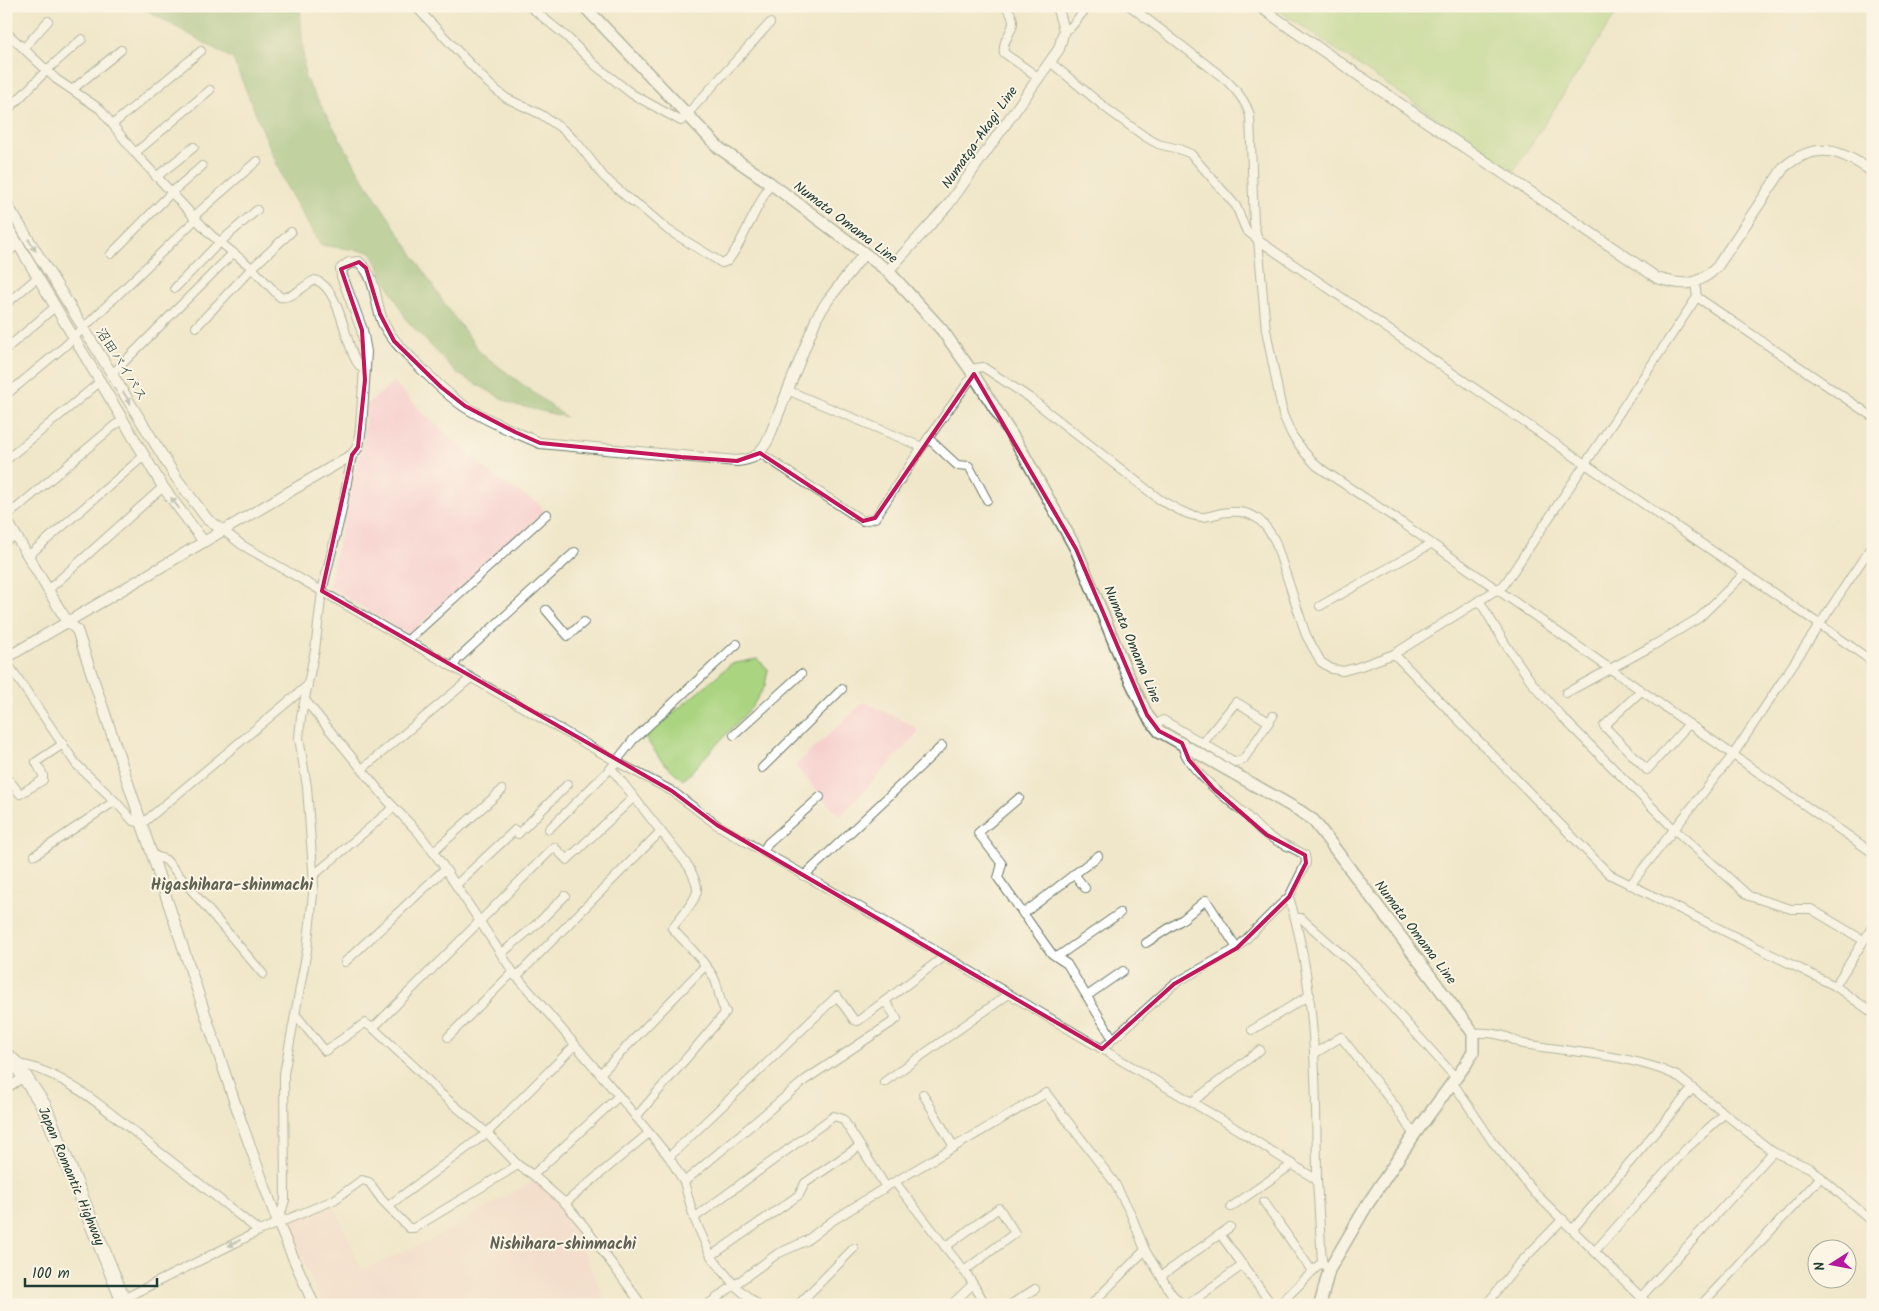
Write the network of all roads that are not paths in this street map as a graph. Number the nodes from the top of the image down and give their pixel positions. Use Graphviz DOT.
graph roads {
  1 [pos="416,6"];
  2 [pos="529,6"];
  3 [pos="584,6"];
  4 [pos="1005,6"];
  5 [pos="1057,6"];
  6 [pos="1088,6"];
  7 [pos="1130,6"];
  8 [pos="1259,6"];
  9 [pos="48,21"];
  10 [pos="770,23"];
  11 [pos="1064,30"];
  12 [pos="6,32"];
  13 [pos="82,40"];
  14 [pos="24,48"];
  15 [pos="121,50"];
  16 [pos="201,51"];
  17 [pos="1050,62"];
  18 [pos="47,70"];
  19 [pos="1038,77"];
  20 [pos="72,89"];
  21 [pos="210,90"];
  22 [pos="6,112"];
  23 [pos="687,114"];
  24 [pos="113,124"];
  25 [pos="194,147"];
  26 [pos="135,153"];
  27 [pos="257,161"];
  28 [pos="202,166"];
  29 [pos="1873,172"];
  30 [pos="156,177"];
  31 [pos="770,183"];
  32 [pos="171,193"];
  33 [pos="6,203"];
  34 [pos="258,210"];
  35 [pos="195,218"];
  36 [pos="6,224"];
  37 [pos="291,232"];
  38 [pos="1258,240"];
  39 [pos="220,242"];
  40 [pos="18,244"];
  41 [pos="233,253"];
  42 [pos="6,254"];
  43 [pos="111,254"];
  44 [pos="864,254"];
  45 [pos="252,268"];
  46 [pos="888,271"];
  47 [pos="38,277"];
  48 [pos="1695,282"];
  49 [pos="175,288"];
  50 [pos="1697,297"];
  51 [pos="6,304"];
  52 [pos="56,306"];
  53 [pos="196,327"];
  54 [pos="84,328"];
  55 [pos="74,337"];
  56 [pos="6,349"];
  57 [pos="365,372"];
  58 [pos="972,372"];
  59 [pos="112,374"];
  60 [pos="101,381"];
  61 [pos="787,390"];
  62 [pos="6,395"];
  63 [pos="1873,417"];
  64 [pos="124,420"];
  65 [pos="928,438"];
  66 [pos="922,446"];
  67 [pos="760,453"];
  68 [pos="352,454"];
  69 [pos="145,455"];
  70 [pos="6,460"];
  71 [pos="1585,464"];
  72 [pos="163,487"];
  73 [pos="987,500"];
  74 [pos="547,514"];
  75 [pos="6,518"];
  76 [pos="223,530"];
  77 [pos="16,535"];
  78 [pos="6,541"];
  79 [pos="204,542"];
  80 [pos="1431,544"];
  81 [pos="1873,544"];
  82 [pos="576,552"];
  83 [pos="28,556"];
  84 [pos="1744,574"];
  85 [pos="48,590"];
  86 [pos="1496,590"];
  87 [pos="322,591"];
  88 [pos="1479,600"];
  89 [pos="1320,606"];
  90 [pos="546,610"];
  91 [pos="68,622"];
  92 [pos="584,622"];
  93 [pos="1819,624"];
  94 [pos="408,640"];
  95 [pos="737,644"];
  96 [pos="1394,654"];
  97 [pos="6,660"];
  98 [pos="1873,662"];
  99 [pos="453,667"];
  100 [pos="1610,669"];
  101 [pos="801,674"];
  102 [pos="471,678"];
  103 [pos="308,685"];
  104 [pos="842,689"];
  105 [pos="1641,691"];
  106 [pos="1566,693"];
  107 [pos="306,700"];
  108 [pos="1689,724"];
  109 [pos="1155,725"];
  110 [pos="734,735"];
  111 [pos="1182,743"];
  112 [pos="1203,743"];
  113 [pos="63,744"];
  114 [pos="942,746"];
  115 [pos="1733,755"];
  116 [pos="614,765"];
  117 [pos="762,768"];
  118 [pos="362,769"];
  119 [pos="6,780"];
  120 [pos="568,784"];
  121 [pos="502,790"];
  122 [pos="634,797"];
  123 [pos="820,797"];
  124 [pos="1019,798"];
  125 [pos="114,801"];
  126 [pos="394,807"];
  127 [pos="143,823"];
  128 [pos="549,829"];
  129 [pos="1674,829"];
  130 [pos="661,832"];
  131 [pos="433,852"];
  132 [pos="763,852"];
  133 [pos="1873,853"];
  134 [pos="35,854"];
  135 [pos="153,855"];
  136 [pos="1098,856"];
  137 [pos="445,869"];
  138 [pos="1074,874"];
  139 [pos="314,875"];
  140 [pos="804,876"];
  141 [pos="456,885"];
  142 [pos="1630,885"];
  143 [pos="1085,888"];
  144 [pos="565,896"];
  145 [pos="1289,897"];
  146 [pos="1120,913"];
  147 [pos="1023,914"];
  148 [pos="1296,918"];
  149 [pos="480,922"];
  150 [pos="1873,926"];
  151 [pos="1864,940"];
  152 [pos="1146,943"];
  153 [pos="1237,948"];
  154 [pos="501,954"];
  155 [pos="945,956"];
  156 [pos="1057,958"];
  157 [pos="345,962"];
  158 [pos="705,966"];
  159 [pos="1123,971"];
  160 [pos="262,974"];
  161 [pos="514,975"];
  162 [pos="1835,986"];
  163 [pos="1009,994"];
  164 [pos="1310,995"];
  165 [pos="1087,996"];
  166 [pos="885,1001"];
  167 [pos="1873,1013"];
  168 [pos="296,1014"];
  169 [pos="373,1028"];
  170 [pos="1252,1030"];
  171 [pos="1473,1033"];
  172 [pos="448,1038"];
  173 [pos="1114,1038"];
  174 [pos="575,1046"];
  175 [pos="1102,1049"];
  176 [pos="1260,1050"];
  177 [pos="1314,1054"];
  178 [pos="16,1065"];
  179 [pos="600,1074"];
  180 [pos="1455,1081"];
  181 [pos="884,1082"];
  182 [pos="1692,1088"];
  183 [pos="6,1089"];
  184 [pos="923,1094"];
  185 [pos="619,1096"];
  186 [pos="1192,1102"];
  187 [pos="1724,1114"];
  188 [pos="636,1117"];
  189 [pos="649,1132"];
  190 [pos="487,1133"];
  191 [pos="1414,1136"];
  192 [pos="860,1146"];
  193 [pos="954,1147"];
  194 [pos="1773,1152"];
  195 [pos="669,1157"];
  196 [pos="1293,1164"];
  197 [pos="518,1165"];
  198 [pos="533,1175"];
  199 [pos="1821,1177"];
  200 [pos="1317,1180"];
  201 [pos="684,1182"];
  202 [pos="895,1182"];
  203 [pos="886,1187"];
  204 [pos="1264,1202"];
  205 [pos="565,1203"];
  206 [pos="388,1206"];
  207 [pos="1231,1207"];
  208 [pos="694,1218"];
  209 [pos="1563,1219"];
  210 [pos="1873,1222"];
  211 [pos="278,1223"];
  212 [pos="1230,1227"];
  213 [pos="1573,1229"];
  214 [pos="259,1231"];
  215 [pos="1220,1234"];
  216 [pos="945,1247"];
  217 [pos="854,1248"];
  218 [pos="1145,1250"];
  219 [pos="1595,1251"];
  220 [pos="711,1256"];
  221 [pos="1243,1265"];
  222 [pos="1325,1266"];
  223 [pos="964,1271"];
  224 [pos="1312,1271"];
  225 [pos="1161,1276"];
  226 [pos="973,1284"];
  227 [pos="736,1286"];
  228 [pos="1035,1289"];
  229 [pos="124,1302"];
  230 [pos="1643,1302"];
  231 [pos="108,1305"];
  232 [pos="314,1305"];
  233 [pos="642,1305"];
  234 [pos="708,1305"];
  235 [pos="758,1305"];
  236 [pos="798,1305"];
  237 [pos="951,1305"];
  238 [pos="986,1305"];
  239 [pos="1010,1305"];
  240 [pos="1091,1305"];
  241 [pos="1182,1305"];
  242 [pos="1187,1305"];
  243 [pos="1272,1305"];
  244 [pos="1279,1305"];
  245 [pos="1320,1305"];
  246 [pos="1486,1305"];
  247 [pos="1701,1305"];
  1 -- 31 [label="street"];
  2 -- 23 [label="street"];
  3 -- 23 [label="main road, Numata Omama Line"];
  4 -- 19 [label="street"];
  5 -- 11 [label="street"];
  6 -- 11 [label="street"];
  7 -- 38 [label="street"];
  8 -- 48 [label="street"];
  9 -- 14 [label="street"];
  10 -- 23 [label="street"];
  11 -- 17 [label="street, Numatga-Akagi Line"];
  12 -- 14 [label="street"];
  13 -- 18 [label="street"];
  14 -- 18 [label="street"];
  15 -- 20 [label="street"];
  16 -- 24 [label="street"];
  17 -- 19 [label="street, Numatga-Akagi Line"];
  17 -- 38 [label="street"];
  18 -- 20 [label="street"];
  18 -- 22 [label="street"];
  19 -- 46 [label="street, Numatga-Akagi Line"];
  20 -- 24 [label="street"];
  21 -- 26 [label="street"];
  23 -- 31 [label="main road, Numata Omama Line"];
  24 -- 26 [label="street"];
  25 -- 30 [label="street"];
  26 -- 30 [label="street"];
  27 -- 35 [label="street"];
  28 -- 32 [label="street"];
  29 -- 48 [label="street"];
  30 -- 32 [label="street"];
  31 -- 44 [label="main road, Numata Omama Line"];
  32 -- 35 [label="street"];
  32 -- 43 [label="street"];
  33 -- 54 [label="street, 沼田バイパス, one-way"];
  34 -- 39 [label="street"];
  35 -- 39 [label="street"];
  35 -- 54 [label="street"];
  36 -- 40 [label="street, 沼田バイパス"];
  37 -- 45 [label="street"];
  38 -- 71 [label="street"];
  38 -- 80 [label="street"];
  39 -- 41 [label="street"];
  39 -- 49 [label="street"];
  40 -- 42 [label="street"];
  40 -- 47 [label="street, 沼田バイパス"];
  41 -- 45 [label="street"];
  41 -- 59 [label="street"];
  44 -- 46 [label="main road, Numata Omama Line"];
  44 -- 61 [label="street"];
  45 -- 53 [label="street"];
  45 -- 57 [label="street"];
  46 -- 58 [label="main road, Numata Omama Line"];
  47 -- 51 [label="street"];
  47 -- 52 [label="street, 沼田バイパス"];
  48 -- 50 [label="street"];
  50 -- 63 [label="street"];
  50 -- 71 [label="street"];
  52 -- 55 [label="street, 沼田バイパス"];
  52 -- 56 [label="street"];
  54 -- 55 [label="street"];
  54 -- 59 [label="street, 沼田バイパス"];
  55 -- 60 [label="street, 沼田バイパス"];
  55 -- 62 [label="street"];
  57 -- 67 [label="street"];
  57 -- 68 [label="street"];
  58 -- 65 [label="street"];
  58 -- 96 [label="street"];
  58 -- 109 [label="main road, Numata Omama Line"];
  59 -- 76 [label="street, 沼田バイパス, one-way"];
  60 -- 64 [label="street, 沼田バイパス"];
  60 -- 70 [label="street"];
  61 -- 66 [label="street"];
  61 -- 67 [label="street"];
  64 -- 69 [label="street, 沼田バイパス"];
  64 -- 75 [label="street"];
  65 -- 66 [label="street"];
  65 -- 73 [label="street"];
  66 -- 67 [label="street"];
  68 -- 76 [label="street"];
  68 -- 87 [label="street"];
  69 -- 72 [label="street, 沼田バイパス"];
  69 -- 83 [label="street"];
  71 -- 84 [label="street"];
  71 -- 86 [label="street"];
  79 -- 72 [label="street, 沼田バイパス, one-way"];
  72 -- 85 [label="street"];
  74 -- 94 [label="street"];
  75 -- 77 [label="street"];
  76 -- 79 [label="street"];
  76 -- 87 [label="street"];
  77 -- 78 [label="street"];
  77 -- 83 [label="street"];
  79 -- 91 [label="street"];
  80 -- 86 [label="street"];
  80 -- 89 [label="street"];
  81 -- 93 [label="street"];
  82 -- 99 [label="street"];
  83 -- 85 [label="street"];
  84 -- 93 [label="street"];
  84 -- 100 [label="street"];
  85 -- 91 [label="street"];
  86 -- 88 [label="street"];
  86 -- 100 [label="street"];
  87 -- 94 [label="street"];
  87 -- 103 [label="street"];
  88 -- 96 [label="street"];
  88 -- 129 [label="street"];
  90 -- 92 [label="street"];
  91 -- 97 [label="street"];
  91 -- 127 [label="street"];
  93 -- 98 [label="street"];
  93 -- 115 [label="street"];
  94 -- 99 [label="street"];
  95 -- 116 [label="street"];
  96 -- 142 [label="street"];
  97 -- 113 [label="street"];
  99 -- 102 [label="street"];
  100 -- 105 [label="street"];
  100 -- 106 [label="street"];
  101 -- 110 [label="street"];
  102 -- 116 [label="street"];
  102 -- 118 [label="street"];
  103 -- 107 [label="street"];
  103 -- 127 [label="street"];
  104 -- 117 [label="street"];
  105 -- 108 [label="street"];
  105 -- 108 [label="street"];
  107 -- 118 [label="street"];
  107 -- 139 [label="street"];
  108 -- 115 [label="street"];
  109 -- 111 [label="main road, Numata Omama Line"];
  109 -- 112 [label="street"];
  111 -- 145 [label="street"];
  111 -- 171 [label="main road, Numata Omama Line"];
  112 -- 112 [label="street"];
  113 -- 119 [label="street"];
  113 -- 125 [label="street"];
  114 -- 140 [label="street"];
  115 -- 129 [label="street"];
  115 -- 133 [label="street"];
  116 -- 122 [label="street"];
  116 -- 128 [label="street"];
  116 -- 132 [label="street"];
  118 -- 126 [label="street"];
  120 -- 141 [label="street"];
  121 -- 131 [label="street"];
  122 -- 130 [label="street"];
  122 -- 149 [label="street"];
  123 -- 132 [label="street"];
  124 -- 147 [label="street"];
  125 -- 127 [label="street"];
  125 -- 134 [label="street"];
  126 -- 131 [label="street"];
  126 -- 139 [label="street"];
  127 -- 135 [label="street"];
  129 -- 142 [label="street"];
  129 -- 151 [label="street"];
  130 -- 158 [label="street"];
  130 -- 161 [label="street"];
  131 -- 137 [label="street"];
  132 -- 140 [label="street"];
  135 -- 160 [label="street"];
  135 -- 211 [label="street"];
  136 -- 138 [label="street"];
  137 -- 141 [label="street"];
  137 -- 157 [label="street"];
  138 -- 143 [label="street"];
  138 -- 147 [label="street"];
  139 -- 168 [label="street"];
  140 -- 155 [label="street"];
  141 -- 149 [label="street"];
  142 -- 162 [label="street"];
  144 -- 154 [label="street"];
  145 -- 148 [label="street"];
  145 -- 153 [label="street"];
  146 -- 156 [label="street"];
  147 -- 156 [label="street"];
  148 -- 164 [label="street"];
  148 -- 180 [label="street"];
  149 -- 154 [label="street"];
  149 -- 169 [label="street"];
  150 -- 151 [label="street"];
  151 -- 162 [label="street"];
  152 -- 153 [label="street"];
  153 -- 173 [label="street"];
  154 -- 161 [label="street"];
  155 -- 163 [label="street"];
  155 -- 166 [label="street"];
  156 -- 165 [label="street"];
  158 -- 179 [label="street"];
  158 -- 188 [label="street"];
  159 -- 165 [label="street"];
  161 -- 172 [label="street"];
  161 -- 174 [label="street"];
  162 -- 167 [label="street"];
  163 -- 175 [label="street"];
  163 -- 181 [label="street"];
  164 -- 170 [label="street"];
  164 -- 177 [label="street"];
  165 -- 173 [label="street"];
  166 -- 195 [label="street"];
  166 -- 201 [label="street"];
  168 -- 169 [label="street"];
  168 -- 211 [label="street"];
  169 -- 190 [label="street"];
  171 -- 180 [label="main road"];
  171 -- 182 [label="street"];
  173 -- 175 [label="street"];
  174 -- 179 [label="street"];
  174 -- 190 [label="street"];
  175 -- 186 [label="street"];
  176 -- 186 [label="street"];
  177 -- 191 [label="street"];
  177 -- 200 [label="street"];
  178 -- 183 [label="street"];
  178 -- 214 [label="street"];
  178 -- 229 [label="highway, Japan Romantic Highway"];
  179 -- 185 [label="street"];
  180 -- 191 [label="main road"];
  180 -- 209 [label="street"];
  182 -- 187 [label="street"];
  182 -- 213 [label="street"];
  184 -- 193 [label="street"];
  185 -- 188 [label="street"];
  185 -- 198 [label="street"];
  186 -- 196 [label="street"];
  187 -- 194 [label="street"];
  187 -- 219 [label="street"];
  188 -- 189 [label="street"];
  189 -- 195 [label="street"];
  189 -- 205 [label="street"];
  190 -- 197 [label="street"];
  190 -- 206 [label="street"];
  191 -- 222 [label="main road"];
  192 -- 203 [label="street"];
  192 -- 208 [label="street"];
  192 -- 220 [label="street"];
  193 -- 202 [label="street"];
  193 -- 218 [label="street"];
  194 -- 199 [label="street"];
  194 -- 230 [label="street"];
  195 -- 201 [label="street"];
  196 -- 200 [label="street"];
  196 -- 207 [label="street"];
  197 -- 198 [label="street"];
  197 -- 206 [label="street"];
  198 -- 205 [label="street"];
  199 -- 210 [label="street"];
  199 -- 247 [label="street"];
  200 -- 222 [label="street"];
  201 -- 208 [label="street"];
  202 -- 203 [label="street"];
  202 -- 216 [label="street"];
  203 -- 227 [label="street"];
  204 -- 224 [label="street"];
  205 -- 233 [label="street"];
  206 -- 211 [label="street"];
  208 -- 220 [label="street"];
  209 -- 213 [label="street"];
  209 -- 246 [label="street"];
  211 -- 214 [label="street"];
  211 -- 232 [label="street"];
  212 -- 215 [label="street"];
  213 -- 219 [label="street"];
  214 -- 229 [label="street, one-way"];
  215 -- 221 [label="street"];
  215 -- 225 [label="street"];
  216 -- 223 [label="street"];
  216 -- 223 [label="street"];
  217 -- 236 [label="street"];
  218 -- 225 [label="street"];
  218 -- 240 [label="street"];
  219 -- 230 [label="street"];
  220 -- 227 [label="street"];
  221 -- 242 [label="street"];
  221 -- 243 [label="street"];
  222 -- 224 [label="street"];
  222 -- 245 [label="main road"];
  223 -- 226 [label="street"];
  224 -- 244 [label="street"];
  225 -- 241 [label="street"];
  226 -- 237 [label="street"];
  226 -- 238 [label="street"];
  227 -- 234 [label="street"];
  227 -- 235 [label="street"];
  228 -- 239 [label="street"];
  229 -- 231 [label="street"];
}
